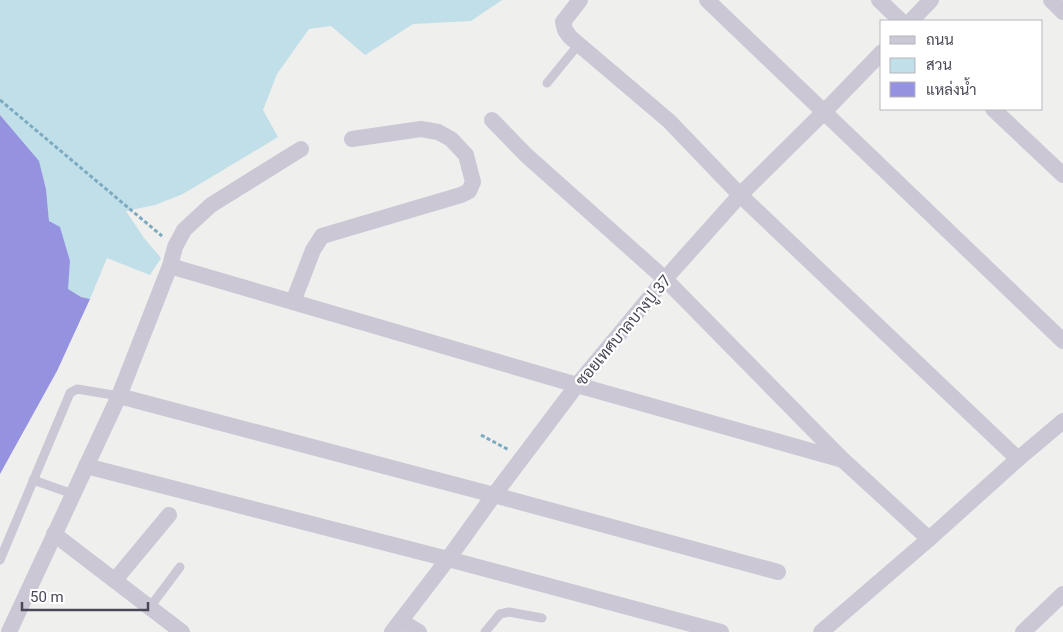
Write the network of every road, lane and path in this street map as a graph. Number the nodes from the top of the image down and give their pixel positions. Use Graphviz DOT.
graph roads {
  1 [pos="580,0"];
  2 [pos="707,0"];
  3 [pos="879,0"];
  4 [pos="931,0"];
  5 [pos="1051,0"];
  6 [pos="1063,12"];
  7 [pos="900,20"];
  8 [pos="912,20"];
  9 [pos="579,44"];
  10 [pos="880,54"];
  11 [pos="547,83"];
  12 [pos="0,100"];
  13 [pos="994,110"];
  14 [pos="824,112"];
  15 [pos="492,120"];
  16 [pos="352,139"];
  17 [pos="301,149"];
  18 [pos="1063,175"];
  19 [pos="740,195"];
  20 [pos="175,247"];
  21 [pos="170,266"];
  22 [pos="665,279"];
  23 [pos="294,302"];
  24 [pos="1063,341"];
  25 [pos="577,385"];
  26 [pos="119,396"];
  27 [pos="1063,421"];
  28 [pos="481,435"];
  29 [pos="522,457"];
  30 [pos="842,460"];
  31 [pos="1018,460"];
  32 [pos="86,466"];
  33 [pos="33,480"];
  34 [pos="72,494"];
  35 [pos="494,495"];
  36 [pos="169,515"];
  37 [pos="54,534"];
  38 [pos="929,539"];
  39 [pos="448,559"];
  40 [pos="0,560"];
  41 [pos="180,567"];
  42 [pos="778,572"];
  43 [pos="115,580"];
  44 [pos="1063,594"];
  45 [pos="150,607"];
  46 [pos="542,618"];
  47 [pos="396,626"];
  48 [pos="9,632"];
  49 [pos="182,632"];
  50 [pos="419,632"];
  51 [pos="485,632"];
  52 [pos="721,632"];
  53 [pos="820,632"];
  54 [pos="1023,632"];
  1 -- 9 [label="street"];
  2 -- 14 [label="street"];
  3 -- 7 [label="street"];
  4 -- 8 [label="street"];
  5 -- 6 [label="street"];
  9 -- 11 [label="lane"];
  9 -- 19 [label="street"];
  10 -- 14 [label="street, ซอยเทศบาลบางปู 37"];
  12 -- 20 [label="path"];
  13 -- 18 [label="street"];
  14 -- 19 [label="street, ซอยเทศบาลบางปู 37"];
  14 -- 24 [label="street"];
  15 -- 22 [label="street"];
  16 -- 23 [label="street"];
  17 -- 20 [label="street"];
  19 -- 22 [label="street, ซอยเทศบาลบางปู 37"];
  19 -- 31 [label="street"];
  20 -- 21 [label="street"];
  21 -- 23 [label="street"];
  21 -- 26 [label="street"];
  22 -- 25 [label="street, ซอยเทศบาลบางปู 37"];
  22 -- 30 [label="street"];
  23 -- 25 [label="street"];
  25 -- 29 [label="street, ซอยเทศบาลบางปู 37"];
  25 -- 30 [label="street"];
  26 -- 32 [label="street"];
  26 -- 33 [label="lane"];
  26 -- 35 [label="street"];
  27 -- 31 [label="street"];
  28 -- 29 [label="path"];
  29 -- 35 [label="street, ซอยเทศบาลบางปู 37"];
  30 -- 38 [label="street"];
  31 -- 38 [label="street"];
  32 -- 34 [label="street"];
  32 -- 39 [label="street"];
  33 -- 34 [label="lane"];
  33 -- 40 [label="lane"];
  34 -- 37 [label="street"];
  35 -- 39 [label="street, ซอยเทศบาลบางปู 37"];
  35 -- 42 [label="street"];
  36 -- 43 [label="street"];
  37 -- 43 [label="street"];
  37 -- 48 [label="street"];
  38 -- 53 [label="street"];
  39 -- 47 [label="street, ซอยเทศบาลบางปู 37"];
  39 -- 52 [label="street"];
  41 -- 45 [label="lane"];
  43 -- 45 [label="street"];
  44 -- 54 [label="street"];
  45 -- 49 [label="street"];
  46 -- 51 [label="lane"];
  47 -- 50 [label="street"];
}
